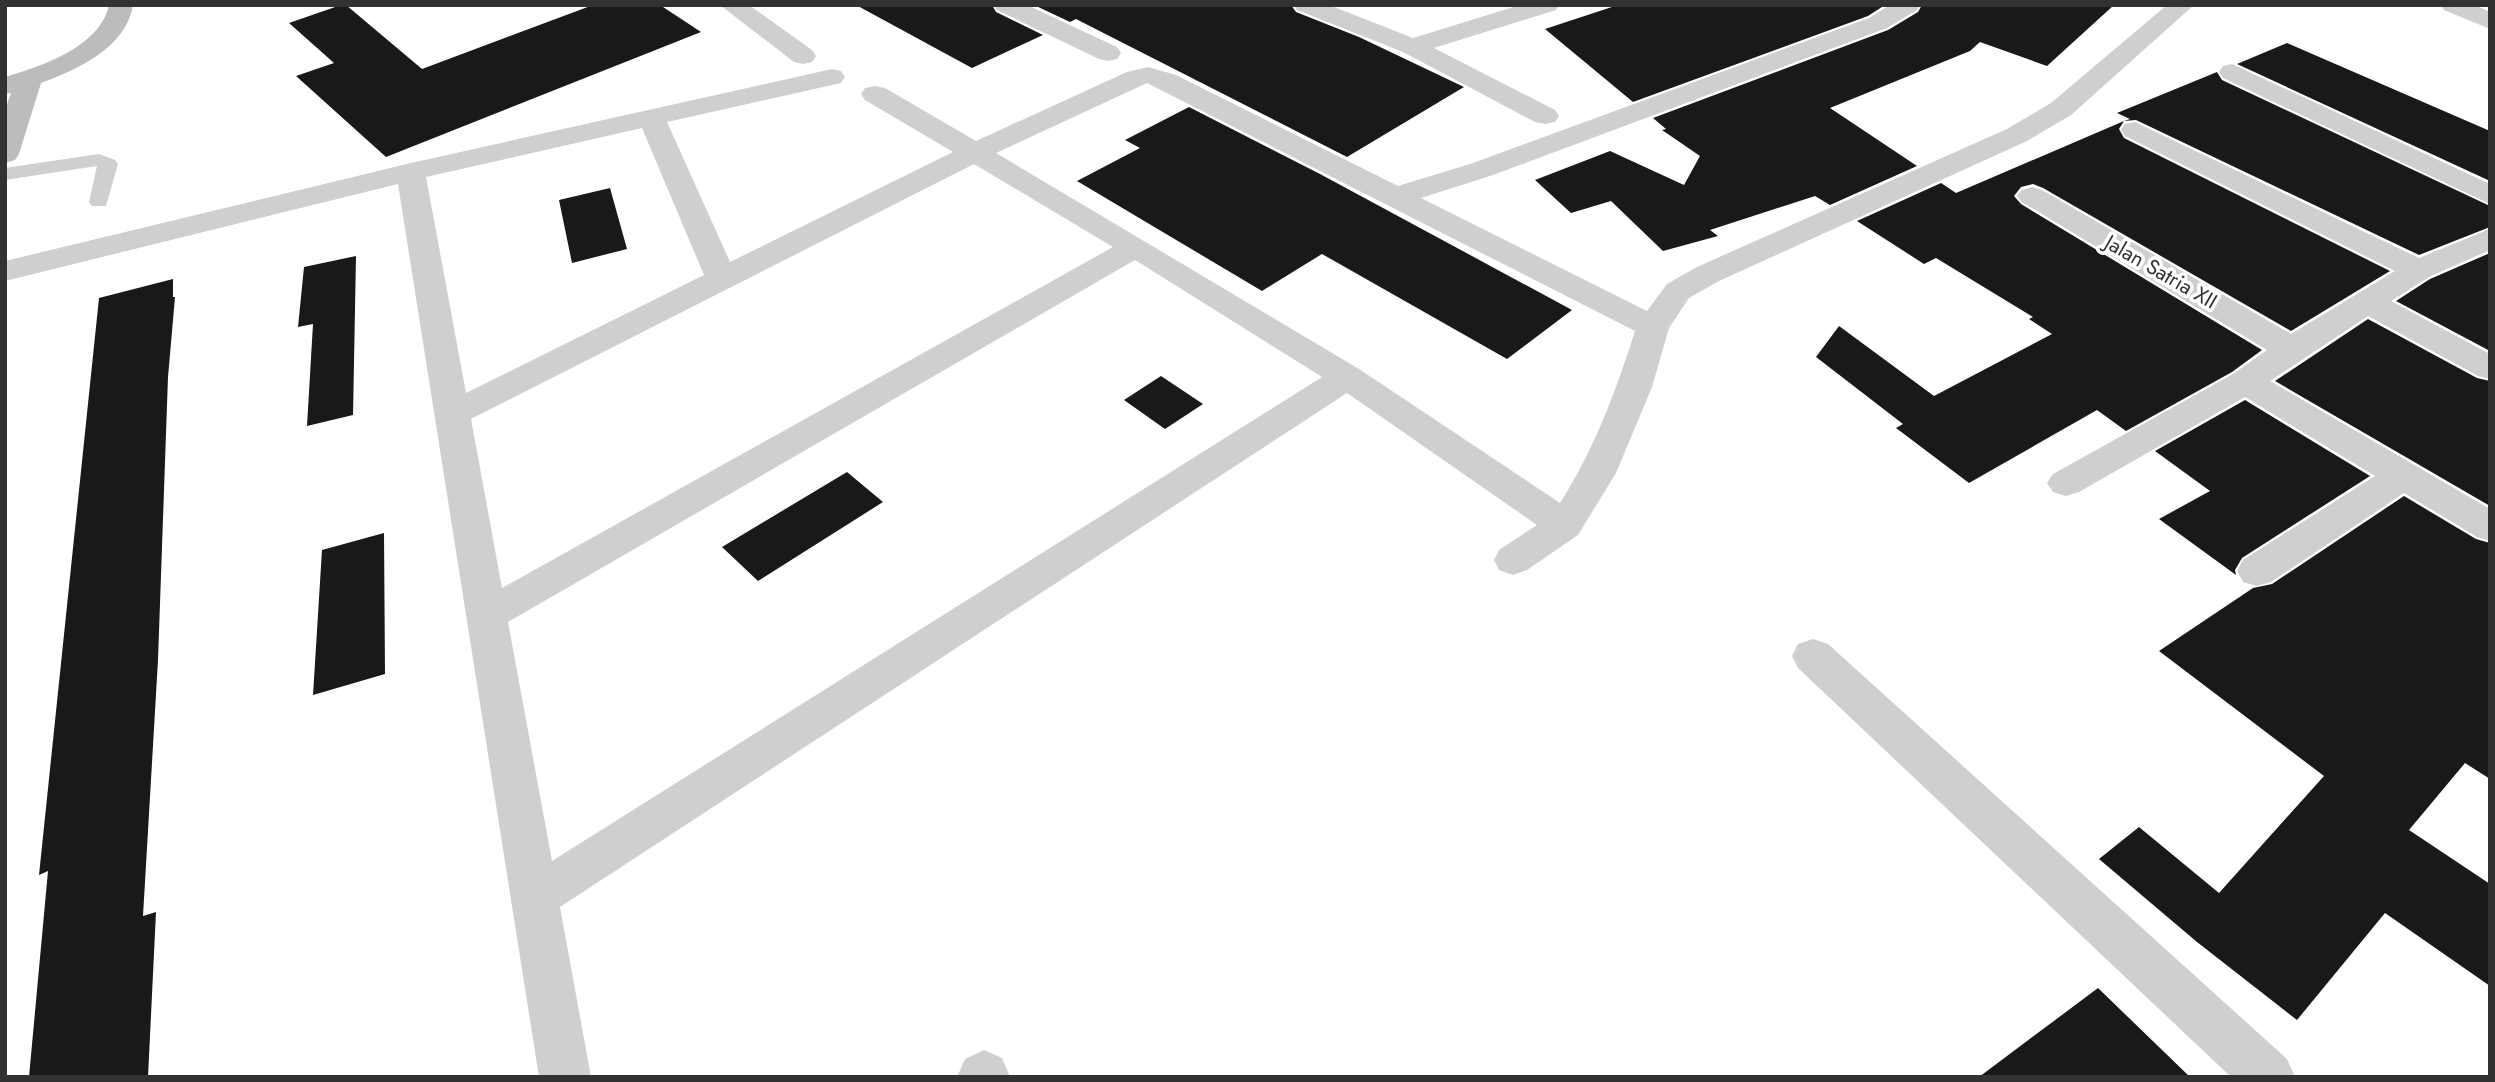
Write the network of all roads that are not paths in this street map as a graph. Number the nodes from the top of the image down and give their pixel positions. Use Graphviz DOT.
graph roads {
  1 [pos="732,5"];
  2 [pos="1006,5"];
  3 [pos="1306,5"];
  4 [pos="1547,5"];
  5 [pos="1908,5"];
  6 [pos="2182,5"];
  7 [pos="2453,5"];
  8 [pos="125,6"];
  9 [pos="2490,21"];
  10 [pos="1412,47"];
  11 [pos="1108,53"];
  12 [pos="803,56"];
  13 [pos="2232,72"];
  14 [pos="832,76"];
  15 [pos="17,83"];
  16 [pos="875,94"];
  17 [pos="1545,116"];
  18 [pos="651,117"];
  19 [pos="2135,130"];
  20 [pos="974,153"];
  21 [pos="5,154"];
  22 [pos="411,172"];
  23 [pos="5,174"];
  24 [pos="2490,195"];
  25 [pos="2032,196"];
  26 [pos="1393,197"];
  27 [pos="99,202"];
  28 [pos="2490,238"];
  29 [pos="1135,247"];
  30 [pos="2418,270"];
  31 [pos="5,271"];
  32 [pos="722,281"];
  33 [pos="2366,302"];
  34 [pos="1653,327"];
  35 [pos="2291,348"];
  36 [pos="2490,368"];
  37 [pos="1347,377"];
  38 [pos="2245,382"];
  39 [pos="453,414"];
  40 [pos="2403,476"];
  41 [pos="2066,483"];
  42 [pos="1564,525"];
  43 [pos="2490,527"];
  44 [pos="1513,560"];
  45 [pos="2257,571"];
  46 [pos="487,615"];
  47 [pos="1813,656"];
  48 [pos="534,898"];
  49 [pos="565,1077"];
  50 [pos="2269,1077"];
  1 -- 12 [label="street"];
  2 -- 11 [label="street"];
  3 -- 10 [label="street"];
  4 -- 10 [label="street"];
  5 -- 26 [label="street"];
  6 -- 34 [label="street"];
  7 -- 9 [label="street"];
  8 -- 15 [label="street"];
  10 -- 17 [label="street"];
  13 -- 24 [label="street"];
  14 -- 18 [label="street"];
  15 -- 21 [label="street"];
  16 -- 20 [label="street"];
  18 -- 22 [label="street"];
  18 -- 32 [label="street"];
  19 -- 30 [label="street"];
  20 -- 26 [label="street"];
  20 -- 29 [label="street"];
  20 -- 32 [label="street"];
  22 -- 31 [label="street"];
  22 -- 39 [label="street"];
  23 -- 27 [label="lane"];
  25 -- 35 [label="street, Jalan Satria XII"];
  26 -- 34 [label="street"];
  28 -- 30 [label="street"];
  29 -- 37 [label="street"];
  29 -- 46 [label="street"];
  30 -- 33 [label="street"];
  32 -- 39 [label="street"];
  33 -- 35 [label="street"];
  33 -- 36 [label="street"];
  34 -- 42 [label="street"];
  35 -- 38 [label="street"];
  37 -- 42 [label="street"];
  37 -- 48 [label="street"];
  38 -- 40 [label="street"];
  38 -- 41 [label="street"];
  39 -- 46 [label="street"];
  40 -- 43 [label="street"];
  40 -- 45 [label="street"];
  42 -- 44 [label="street"];
  46 -- 48 [label="street"];
  47 -- 50 [label="street"];
  48 -- 49 [label="street"];
}
